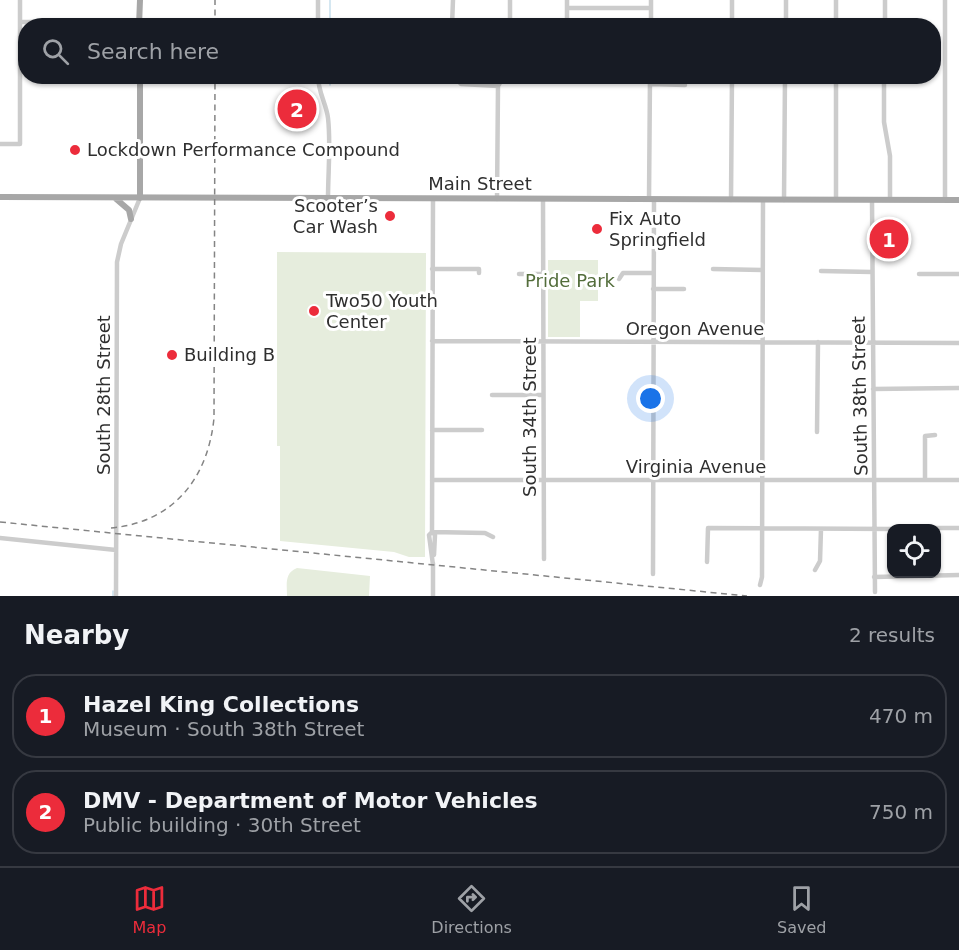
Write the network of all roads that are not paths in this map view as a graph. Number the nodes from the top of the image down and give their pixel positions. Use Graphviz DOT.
graph roads {
  1 [pos="20,0"];
  2 [pos="140,0"];
  3 [pos="318,0"];
  4 [pos="453,0"];
  5 [pos="510,0"];
  6 [pos="567,0"];
  7 [pos="651,0"];
  8 [pos="732,0"];
  9 [pos="786,0"];
  10 [pos="836,0"];
  11 [pos="885,0"];
  12 [pos="945,0"];
  13 [pos="567,8"];
  14 [pos="651,8"];
  15 [pos="20,18"];
  16 [pos="140,18"];
  17 [pos="318,18"];
  18 [pos="452,18"];
  19 [pos="510,18"];
  20 [pos="567,18"];
  21 [pos="651,18"];
  22 [pos="732,18"];
  23 [pos="786,18"];
  24 [pos="836,18"];
  25 [pos="885,18"];
  26 [pos="20,84"];
  27 [pos="140,84"];
  28 [pos="319,84"];
  29 [pos="468,84"];
  30 [pos="650,84"];
  31 [pos="732,84"];
  32 [pos="785,84"];
  33 [pos="836,84"];
  34 [pos="884,84"];
  35 [pos="685,85"];
  36 [pos="498,86"];
  37 [pos="0,144"];
  38 [pos="0,197"];
  39 [pos="114,198"];
  40 [pos="140,198"];
  41 [pos="328,199"];
  42 [pos="433,199"];
  43 [pos="496,199"];
  44 [pos="543,199"];
  45 [pos="651,199"];
  46 [pos="731,200"];
  47 [pos="763,200"];
  48 [pos="784,200"];
  49 [pos="836,200"];
  50 [pos="872,200"];
  51 [pos="890,200"];
  52 [pos="945,200"];
  53 [pos="959,201"];
  54 [pos="131,219"];
  55 [pos="432,269"];
  56 [pos="713,269"];
  57 [pos="762,270"];
  58 [pos="821,272"];
  59 [pos="872,272"];
  60 [pos="479,273"];
  61 [pos="653,273"];
  62 [pos="919,273"];
  63 [pos="519,274"];
  64 [pos="543,274"];
  65 [pos="959,274"];
  66 [pos="619,279"];
  67 [pos="653,289"];
  68 [pos="684,289"];
  69 [pos="432,341"];
  70 [pos="543,342"];
  71 [pos="652,342"];
  72 [pos="762,342"];
  73 [pos="818,342"];
  74 [pos="872,343"];
  75 [pos="959,343"];
  76 [pos="959,388"];
  77 [pos="873,389"];
  78 [pos="492,395"];
  79 [pos="543,395"];
  80 [pos="432,430"];
  81 [pos="482,430"];
  82 [pos="817,432"];
  83 [pos="935,435"];
  84 [pos="544,479"];
  85 [pos="925,479"];
  86 [pos="432,480"];
  87 [pos="959,480"];
  88 [pos="653,481"];
  89 [pos="762,481"];
  90 [pos="874,481"];
  91 [pos="762,528"];
  92 [pos="941,528"];
  93 [pos="959,528"];
  94 [pos="820,529"];
  95 [pos="874,529"];
  96 [pos="887,529"];
  97 [pos="432,532"];
  98 [pos="493,537"];
  99 [pos="0,538"];
  100 [pos="116,550"];
  101 [pos="544,559"];
  102 [pos="707,562"];
  103 [pos="815,570"];
  104 [pos="653,574"];
  105 [pos="959,575"];
  106 [pos="874,577"];
  107 [pos="760,585"];
  108 [pos="875,592"];
  109 [pos="116,596"];
  110 [pos="433,596"];
  1 -- 15 [label="street"];
  2 -- 16 [label="main road"];
  3 -- 17 [label="street"];
  4 -- 18 [label="street"];
  5 -- 19 [label="street"];
  6 -- 13 [label="street"];
  7 -- 14 [label="street"];
  8 -- 22 [label="street"];
  9 -- 23 [label="street"];
  10 -- 24 [label="street"];
  11 -- 25 [label="street"];
  12 -- 52 [label="street"];
  13 -- 14 [label="street"];
  13 -- 20 [label="street"];
  14 -- 21 [label="street"];
  26 -- 37 [label="street"];
  27 -- 40 [label="main road"];
  28 -- 41 [label="street"];
  29 -- 36 [label="street"];
  30 -- 35 [label="street"];
  30 -- 45 [label="street"];
  31 -- 46 [label="street"];
  32 -- 48 [label="street"];
  33 -- 49 [label="street"];
  34 -- 51 [label="street"];
  36 -- 43 [label="street"];
  38 -- 39 [label="main road, Main Street"];
  39 -- 40 [label="main road, Main Street"];
  39 -- 54 [label="main road"];
  40 -- 41 [label="main road, Main Street"];
  40 -- 54 [label="street, South 28th Street"];
  41 -- 42 [label="main road, Main Street"];
  42 -- 43 [label="main road, Main Street"];
  42 -- 55 [label="street"];
  43 -- 44 [label="main road, Main Street"];
  44 -- 45 [label="main road, Main Street"];
  44 -- 64 [label="street, South 34th Street"];
  45 -- 46 [label="main road, Main Street"];
  45 -- 61 [label="street"];
  46 -- 47 [label="main road, Main Street"];
  47 -- 48 [label="main road, Main Street"];
  47 -- 57 [label="street"];
  48 -- 49 [label="main road, Main Street"];
  49 -- 50 [label="main road, Main Street"];
  50 -- 51 [label="main road, Main Street"];
  50 -- 59 [label="street, South 38th Street"];
  51 -- 52 [label="main road, Main Street"];
  52 -- 53 [label="main road, Main Street"];
  54 -- 100 [label="street, South 28th Street"];
  55 -- 60 [label="street"];
  55 -- 69 [label="street"];
  56 -- 57 [label="street"];
  57 -- 72 [label="street"];
  58 -- 59 [label="street"];
  59 -- 74 [label="street, South 38th Street"];
  61 -- 66 [label="street"];
  61 -- 67 [label="street"];
  62 -- 65 [label="street"];
  63 -- 64 [label="street"];
  64 -- 70 [label="street, South 34th Street"];
  67 -- 68 [label="street"];
  67 -- 71 [label="street"];
  69 -- 70 [label="street, Oregon Avenue"];
  69 -- 80 [label="street"];
  70 -- 71 [label="street, Oregon Avenue"];
  70 -- 79 [label="street, South 34th Street"];
  71 -- 72 [label="street, Oregon Avenue"];
  71 -- 88 [label="street"];
  72 -- 73 [label="street, Oregon Avenue"];
  72 -- 89 [label="street"];
  73 -- 74 [label="street, Oregon Avenue"];
  73 -- 82 [label="street"];
  74 -- 75 [label="street, Oregon Avenue"];
  74 -- 77 [label="street, South 38th Street"];
  76 -- 77 [label="street"];
  77 -- 90 [label="street, South 38th Street"];
  78 -- 79 [label="street"];
  79 -- 84 [label="street, South 34th Street"];
  80 -- 81 [label="street"];
  80 -- 86 [label="street"];
  83 -- 85 [label="street"];
  84 -- 86 [label="street, Virginia Avenue"];
  84 -- 88 [label="street, Virginia Avenue"];
  84 -- 101 [label="street, South 34th Street"];
  85 -- 87 [label="street, Virginia Avenue"];
  85 -- 90 [label="street, Virginia Avenue"];
  86 -- 97 [label="street"];
  88 -- 89 [label="street, Virginia Avenue"];
  88 -- 104 [label="street"];
  89 -- 90 [label="street, Virginia Avenue"];
  89 -- 91 [label="street"];
  90 -- 95 [label="street, South 38th Street"];
  91 -- 94 [label="street"];
  91 -- 102 [label="street"];
  91 -- 107 [label="street"];
  92 -- 93 [label="street"];
  94 -- 95 [label="street"];
  94 -- 103 [label="street"];
  95 -- 96 [label="street"];
  95 -- 106 [label="street, South 38th Street"];
  97 -- 98 [label="street"];
  97 -- 110 [label="street"];
  99 -- 100 [label="street"];
  100 -- 109 [label="street, South 28th Street"];
  105 -- 106 [label="street"];
  106 -- 108 [label="street, South 38th Street"];
}
